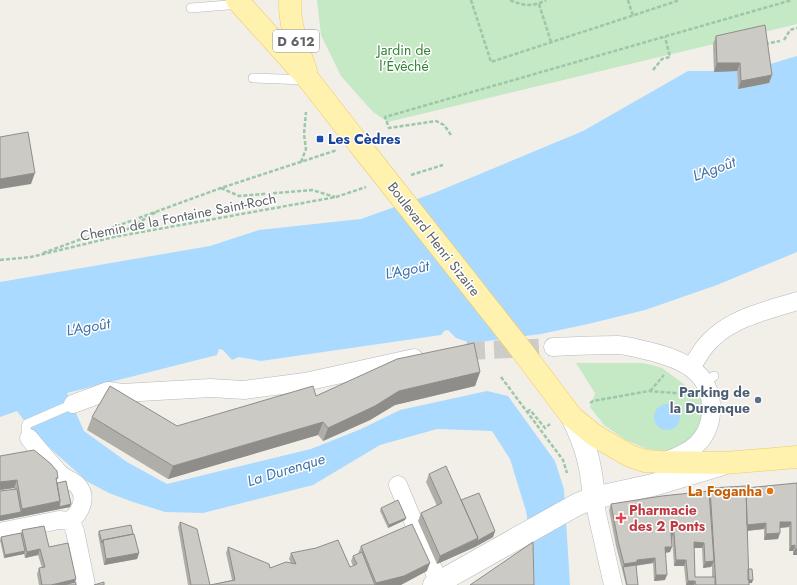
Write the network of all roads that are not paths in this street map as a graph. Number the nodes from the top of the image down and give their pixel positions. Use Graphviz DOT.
graph roads {
  1 [pos="290,0"];
  2 [pos="239,2"];
  3 [pos="191,8"];
  4 [pos="253,78"];
  5 [pos="309,80"];
  6 [pos="797,301"];
  7 [pos="553,347"];
  8 [pos="427,356"];
  9 [pos="691,368"];
  10 [pos="73,404"];
  11 [pos="572,417"];
  12 [pos="28,431"];
  13 [pos="797,457"];
  14 [pos="661,462"];
  15 [pos="725,463"];
  16 [pos="398,485"];
  17 [pos="586,501"];
  18 [pos="70,521"];
  19 [pos="0,532"];
  20 [pos="436,584"];
  21 [pos="86,585"];
  22 [pos="613,585"];
  1 -- 5 [label="main road, D 612"];
  2 -- 3 [label="lane"];
  2 -- 5 [label="main road, Boulevard Henri Sizaire"];
  4 -- 5 [label="lane"];
  5 -- 11 [label="main road, Boulevard Henri Sizaire, bridge"];
  6 -- 9 [label="street"];
  7 -- 9 [label="street"];
  8 -- 10 [label="street"];
  9 -- 14 [label="street"];
  10 -- 12 [label="lane"];
  11 -- 14 [label="main road"];
  11 -- 17 [label="main road, Boulevard Henri Sizaire"];
  12 -- 18 [label="street"];
  13 -- 15 [label="main road"];
  14 -- 15 [label="main road"];
  15 -- 17 [label="main road"];
  16 -- 20 [label="street"];
  17 -- 20 [label="main road"];
  17 -- 22 [label="street"];
  18 -- 19 [label="street"];
  18 -- 21 [label="street"];
}
